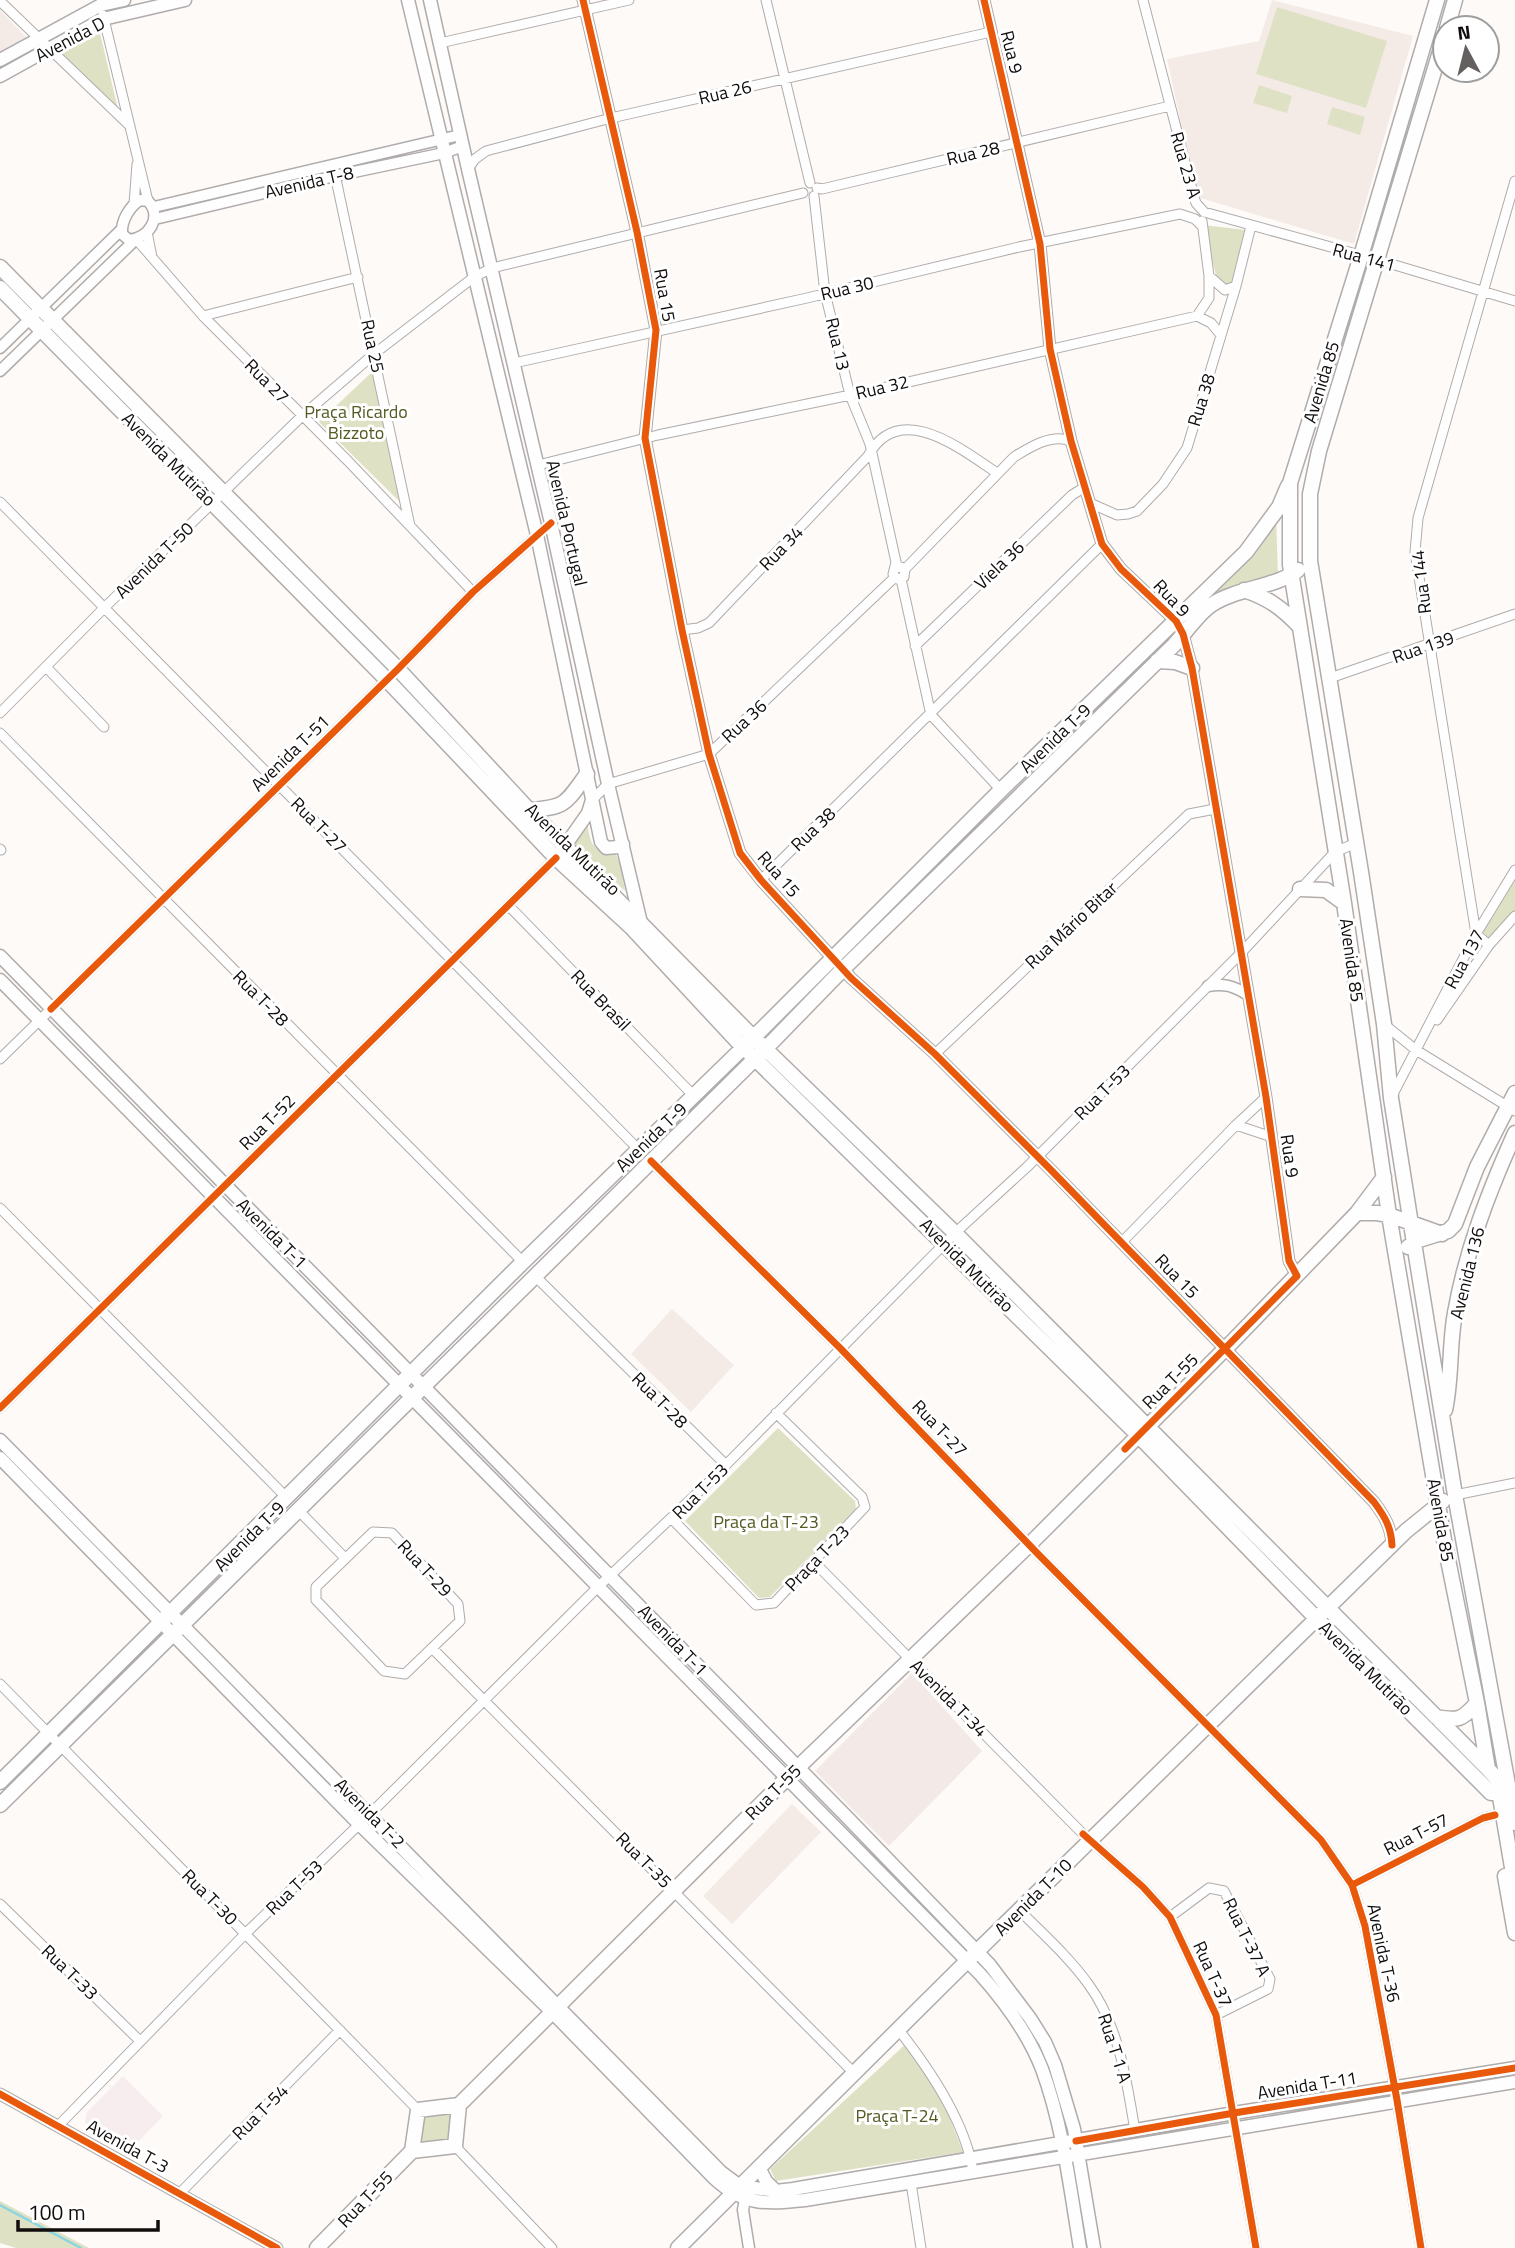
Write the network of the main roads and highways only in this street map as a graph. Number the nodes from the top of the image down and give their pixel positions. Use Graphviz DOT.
graph roads {
  1 [pos="124,0"];
  2 [pos="185,0"];
  3 [pos="408,0"];
  4 [pos="430,0"];
  5 [pos="1437,0"];
  6 [pos="101,3"];
  7 [pos="0,60"];
  8 [pos="0,76"];
  9 [pos="1431,82"];
  10 [pos="0,267"];
  11 [pos="0,288"];
  12 [pos="35,313"];
  13 [pos="1290,483"];
  14 [pos="218,498"];
  15 [pos="1310,561"];
  16 [pos="1291,575"];
  17 [pos="1244,590"];
  18 [pos="1299,626"];
  19 [pos="1180,628"];
  20 [pos="1157,661"];
  21 [pos="1192,668"];
  22 [pos="587,774"];
  23 [pos="592,800"];
  24 [pos="529,810"];
  25 [pos="623,844"];
  26 [pos="561,852"];
  27 [pos="1300,889"];
  28 [pos="1343,903"];
  29 [pos="641,923"];
  30 [pos="0,956"];
  31 [pos="0,980"];
  32 [pos="749,1042"];
  33 [pos="766,1048"];
  34 [pos="754,1058"];
  35 [pos="1515,1093"];
  36 [pos="1511,1109"];
  37 [pos="1515,1133"];
  38 [pos="1384,1177"];
  39 [pos="1357,1213"];
  40 [pos="1389,1215"];
  41 [pos="1411,1222"];
  42 [pos="1443,1234"];
  43 [pos="950,1238"];
  44 [pos="1414,1244"];
  45 [pos="1396,1254"];
  46 [pos="405,1380"];
  47 [pos="418,1392"];
  48 [pos="1443,1419"];
  49 [pos="1143,1431"];
  50 [pos="0,1440"];
  51 [pos="0,1458"];
  52 [pos="1455,1495"];
  53 [pos="1438,1504"];
  54 [pos="1406,1531"];
  55 [pos="1444,1540"];
  56 [pos="1322,1614"];
  57 [pos="167,1618"];
  58 [pos="178,1629"];
  59 [pos="1477,1703"];
  60 [pos="1436,1717"];
  61 [pos="1488,1769"];
  62 [pos="793,1772"];
  63 [pos="0,1782"];
  64 [pos="1491,1793"];
  65 [pos="1513,1799"];
  66 [pos="0,1805"];
  67 [pos="1515,1824"];
  68 [pos="1515,1885"];
  69 [pos="1515,1933"];
  70 [pos="972,1956"];
  71 [pos="555,2009"];
  72 [pos="1515,2068"];
  73 [pos="1515,2082"];
  74 [pos="1396,2094"];
  75 [pos="459,2105"];
  76 [pos="1077,2147"];
  77 [pos="1063,2150"];
  78 [pos="412,2151"];
  79 [pos="972,2165"];
  80 [pos="759,2167"];
  81 [pos="776,2191"];
  82 [pos="739,2193"];
  83 [pos="317,2248"];
  84 [pos="678,2248"];
  85 [pos="1080,2248"];
  86 [pos="1094,2248"];
  1 -- 6 [label="main road, Avenida D"];
  2 -- 8 [label="main road, Avenida D"];
  3 -- 22 [label="main road, Avenida Portugal"];
  4 -- 25 [label="main road, Avenida Portugal"];
  5 -- 13 [label="main road, Avenida 85"];
  6 -- 7 [label="main road, Avenida D"];
  9 -- 15 [label="main road, Avenida 85"];
  10 -- 12 [label="main road"];
  11 -- 12 [label="main road"];
  12 -- 14 [label="main road, Avenida Mutirão"];
  13 -- 16 [label="main road, Avenida 85"];
  13 -- 19 [label="main road, Avenida T-9"];
  14 -- 24 [label="main road, Avenida Mutirão"];
  14 -- 26 [label="main road, Avenida Mutirão"];
  15 -- 16 [label="main road, Avenida T-9"];
  15 -- 41 [label="main road, Avenida 85"];
  16 -- 17 [label="main road, Avenida T-9"];
  16 -- 18 [label="main road, Avenida 85"];
  17 -- 18 [label="main road"];
  17 -- 19 [label="main road, Avenida T-9"];
  18 -- 28 [label="main road, Avenida 85"];
  19 -- 20 [label="main road, Avenida T-9"];
  19 -- 32 [label="main road, Avenida T-9"];
  20 -- 21 [label="main road"];
  20 -- 33 [label="main road, Avenida T-9"];
  22 -- 23 [label="main road, Avenida Portugal"];
  22 -- 24 [label="main road"];
  23 -- 25 [label="main road, Avenida Portugal"];
  23 -- 26 [label="main road, Rua 36"];
  24 -- 26 [label="main road, Avenida Mutirão"];
  25 -- 29 [label="main road, Avenida Portugal"];
  26 -- 29 [label="main road, Avenida Mutirão"];
  26 -- 32 [label="main road, Avenida Mutirão"];
  27 -- 28 [label="main road"];
  28 -- 38 [label="main road, Avenida 85"];
  29 -- 32 [label="main road, Avenida Mutirão"];
  30 -- 46 [label="main road, Avenida T-1"];
  31 -- 46 [label="main road, Avenida T-1"];
  32 -- 33 [label="main road, Avenida Mutirão"];
  32 -- 34 [label="main road, Avenida Mutirão"];
  32 -- 46 [label="main road, Avenida T-9"];
  33 -- 34 [label="main road, Avenida T-9"];
  33 -- 43 [label="main road, Avenida Mutirão"];
  34 -- 43 [label="main road, Avenida Mutirão"];
  34 -- 47 [label="main road, Avenida T-9"];
  35 -- 36 [label="main road, Avenida 136"];
  36 -- 42 [label="main road, Avenida 136"];
  37 -- 48 [label="main road, Avenida 136"];
  38 -- 39 [label="main road, Rua T-55"];
  38 -- 40 [label="main road, Avenida 85"];
  39 -- 40 [label="main road"];
  39 -- 49 [label="main road, Rua T-55"];
  40 -- 41 [label="main road, Avenida 136"];
  40 -- 45 [label="main road, Avenida 85"];
  41 -- 42 [label="main road, Avenida 136"];
  41 -- 44 [label="main road, Avenida 85"];
  42 -- 44 [label="main road, Avenida 136"];
  43 -- 49 [label="main road, Avenida Mutirão"];
  44 -- 45 [label="main road, Avenida 136"];
  44 -- 48 [label="main road, Avenida 85"];
  45 -- 53 [label="main road, Avenida 85"];
  46 -- 47 [label="main road, Avenida T-1"];
  46 -- 57 [label="main road, Avenida T-9"];
  47 -- 58 [label="main road, Avenida T-9"];
  47 -- 62 [label="main road, Avenida T-1"];
  47 -- 62 [label="main road, Avenida T-1"];
  48 -- 52 [label="main road, Avenida 85"];
  49 -- 56 [label="main road, Avenida Mutirão"];
  49 -- 62 [label="main road, Rua T-55"];
  50 -- 57 [label="main road, Avenida T-2"];
  51 -- 57 [label="main road, Avenida T-2"];
  52 -- 53 [label="main road, Avenida T-10"];
  52 -- 65 [label="main road, Avenida 85"];
  53 -- 54 [label="main road, Avenida T-10"];
  53 -- 55 [label="main road, Avenida 85"];
  54 -- 55 [label="main road"];
  54 -- 56 [label="main road, Avenida T-10"];
  55 -- 59 [label="main road, Avenida 85"];
  56 -- 60 [label="main road, Avenida Mutirão"];
  56 -- 64 [label="main road, Avenida Mutirão"];
  56 -- 70 [label="main road, Avenida T-10"];
  57 -- 58 [label="main road, Avenida T-2"];
  57 -- 63 [label="main road, Avenida T-9"];
  58 -- 66 [label="main road, Avenida T-9"];
  58 -- 71 [label="main road, Avenida T-2"];
  58 -- 71 [label="main road, Avenida T-2"];
  59 -- 60 [label="main road"];
  59 -- 61 [label="main road, Avenida 85"];
  60 -- 61 [label="main road, Avenida Mutirão"];
  61 -- 64 [label="main road, Avenida 85"];
  61 -- 68 [label="main road"];
  62 -- 70 [label="main road, Avenida T-1"];
  62 -- 71 [label="main road, Rua T-55"];
  64 -- 69 [label="main road, Avenida 85"];
  65 -- 67 [label="main road, Avenida 85"];
  70 -- 76 [label="main road, Avenida T-1"];
  70 -- 77 [label="main road, Avenida T-1"];
  70 -- 80 [label="main road, Avenida T-10"];
  71 -- 75 [label="main road, Rua T-55"];
  71 -- 82 [label="main road, Avenida T-2"];
  72 -- 74 [label="main road, Avenida T-11"];
  73 -- 74 [label="main road, Avenida T-11"];
  74 -- 76 [label="main road, Avenida T-11"];
  74 -- 76 [label="main road, Avenida T-11"];
  75 -- 78 [label="main road"];
  75 -- 78 [label="main road"];
  76 -- 77 [label="main road, Avenida T-11"];
  76 -- 86 [label="main road, Avenida T-1"];
  77 -- 79 [label="main road, Avenida T-11"];
  77 -- 85 [label="main road, Avenida T-1"];
  78 -- 83 [label="main road, Rua T-55"];
  79 -- 81 [label="main road, Avenida T-11"];
  79 -- 82 [label="main road, Avenida T-11"];
  80 -- 81 [label="main road"];
  80 -- 82 [label="main road, Avenida T-10"];
  81 -- 82 [label="main road, Avenida T-11"];
  82 -- 84 [label="main road, Avenida T-10"];
}
